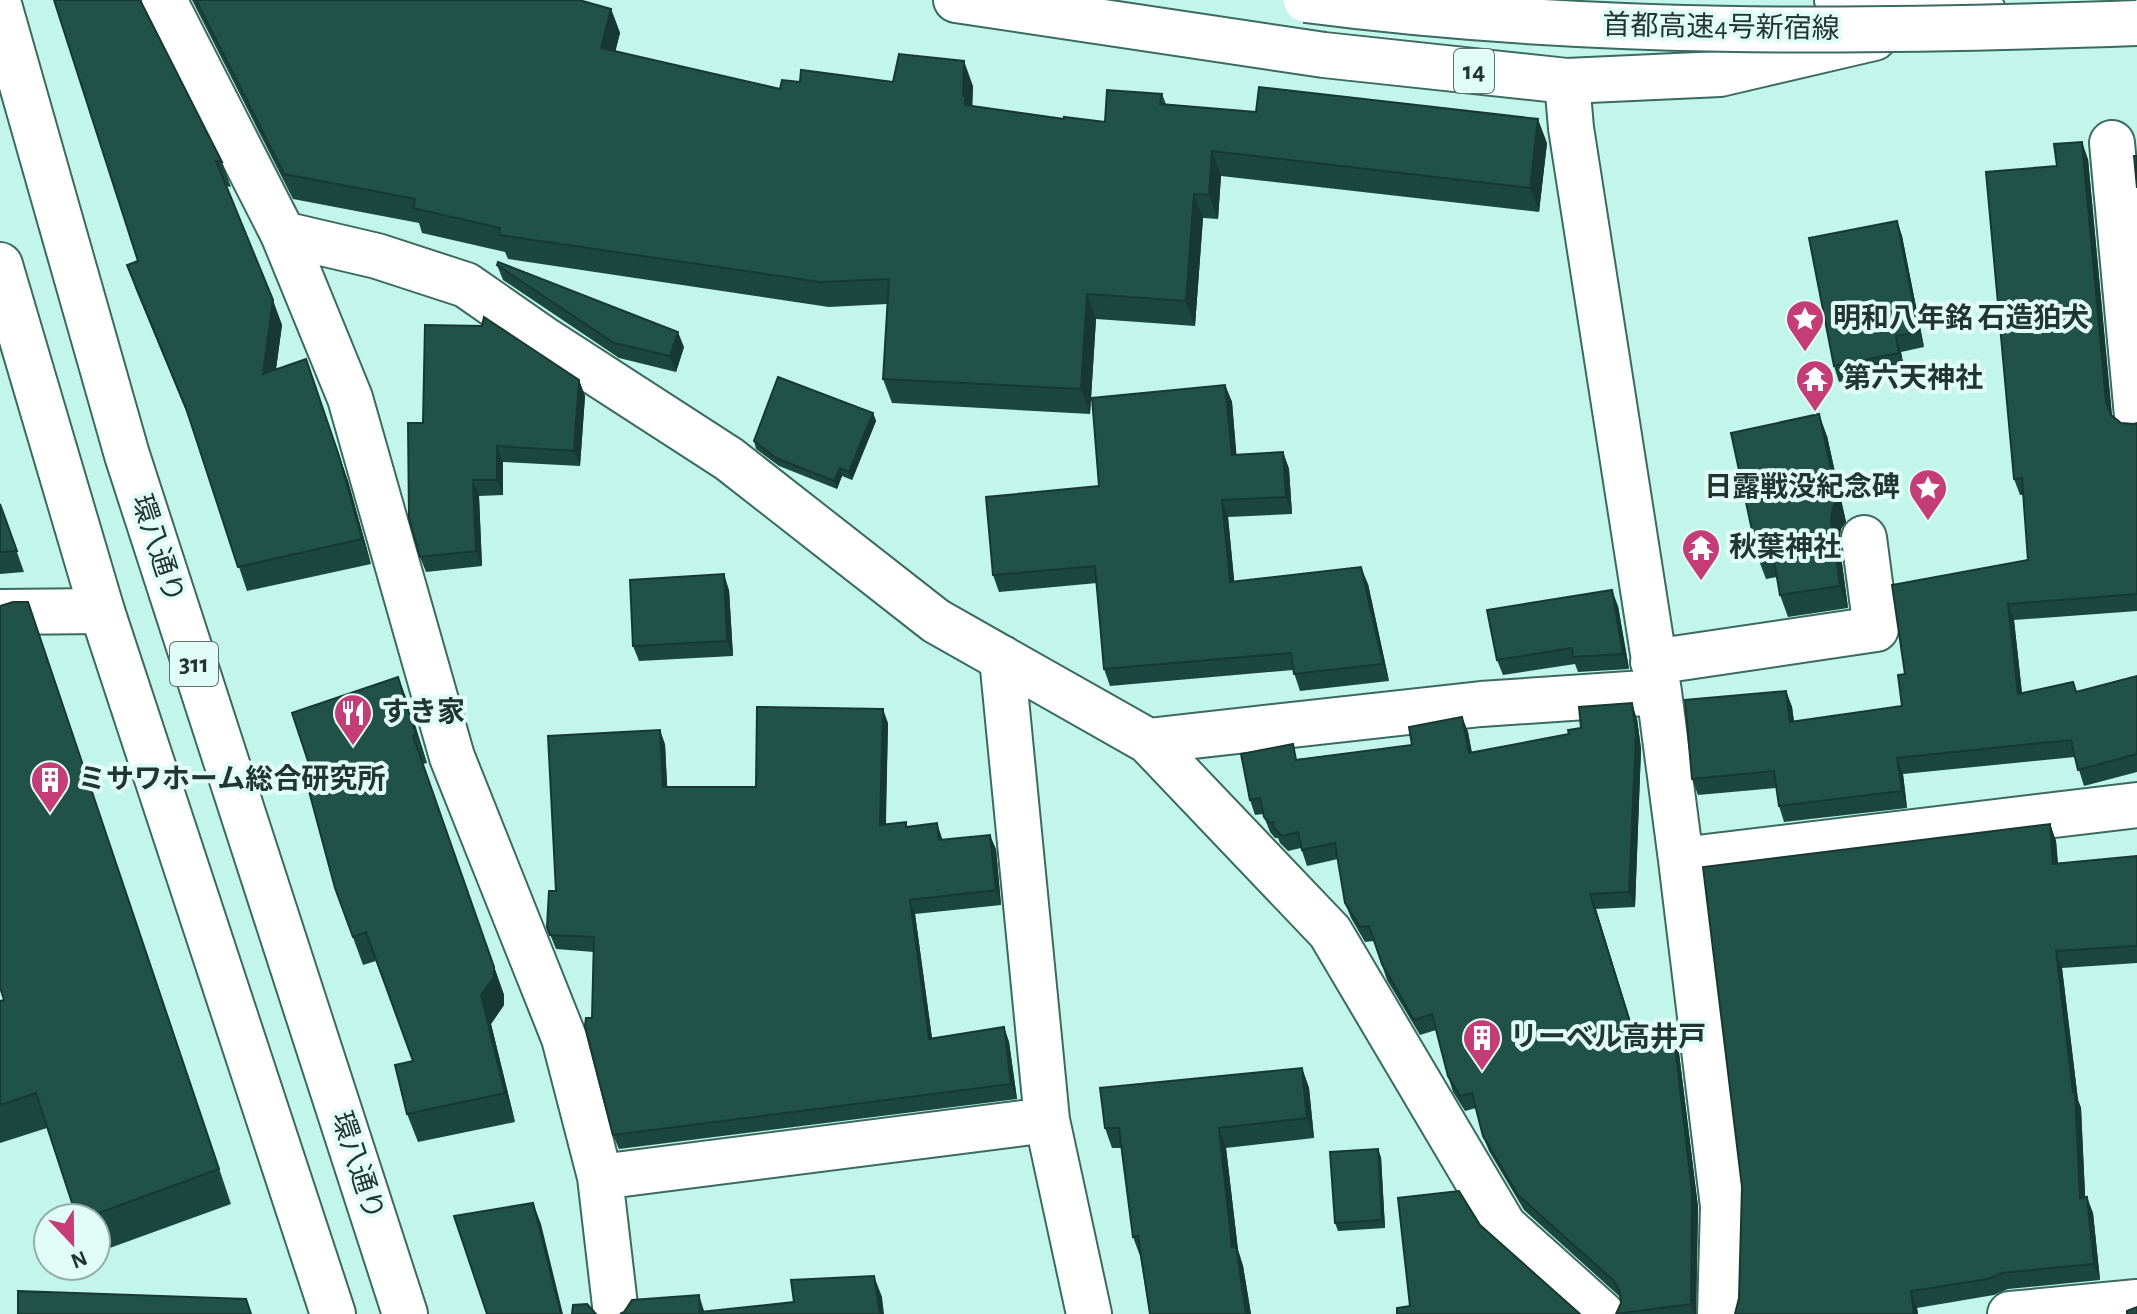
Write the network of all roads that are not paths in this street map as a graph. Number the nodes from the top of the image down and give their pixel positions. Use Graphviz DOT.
graph roads {
  1 [pos="164,0"];
  2 [pos="956,0"];
  3 [pos="1306,0"];
  4 [pos="1837,0"];
  5 [pos="0,8"];
  6 [pos="1990,12"];
  7 [pos="2137,23"];
  8 [pos="1567,81"];
  9 [pos="2112,143"];
  10 [pos="283,234"];
  11 [pos="0,265"];
  12 [pos="2137,416"];
  13 [pos="1864,538"];
  14 [pos="102,611"];
  15 [pos="0,612"];
  16 [pos="1002,658"];
  17 [pos="1656,677"];
  18 [pos="1148,741"];
  19 [pos="2137,805"];
  20 [pos="1681,860"];
  21 [pos="1047,1120"];
  22 [pos="600,1177"];
  23 [pos="2137,1302"];
  24 [pos="333,1314"];
  25 [pos="405,1314"];
  26 [pos="616,1314"];
  27 [pos="1089,1314"];
  28 [pos="1602,1314"];
  29 [pos="1720,1314"];
  30 [pos="2010,1314"];
  1 -- 10 [label="main road"];
  2 -- 8 [label="main road, 14"];
  3 -- 7 [label="main road, 首都高速4号新宿線, bridge"];
  4 -- 6 [label="main road, 14"];
  5 -- 25 [label="main road, 環八通り / 311"];
  6 -- 7 [label="main road, 14"];
  6 -- 8 [label="main road, 14"];
  8 -- 17 [label="main road"];
  9 -- 12 [label="main road"];
  10 -- 16 [label="main road"];
  10 -- 22 [label="main road"];
  11 -- 14 [label="main road, 311"];
  13 -- 17 [label="main road"];
  14 -- 15 [label="main road"];
  14 -- 24 [label="main road, 311"];
  16 -- 18 [label="main road"];
  16 -- 21 [label="main road"];
  17 -- 18 [label="main road"];
  17 -- 20 [label="main road"];
  18 -- 28 [label="main road"];
  19 -- 20 [label="main road"];
  20 -- 29 [label="main road"];
  21 -- 22 [label="main road"];
  21 -- 27 [label="main road"];
  22 -- 26 [label="main road"];
  23 -- 30 [label="main road"];
}
